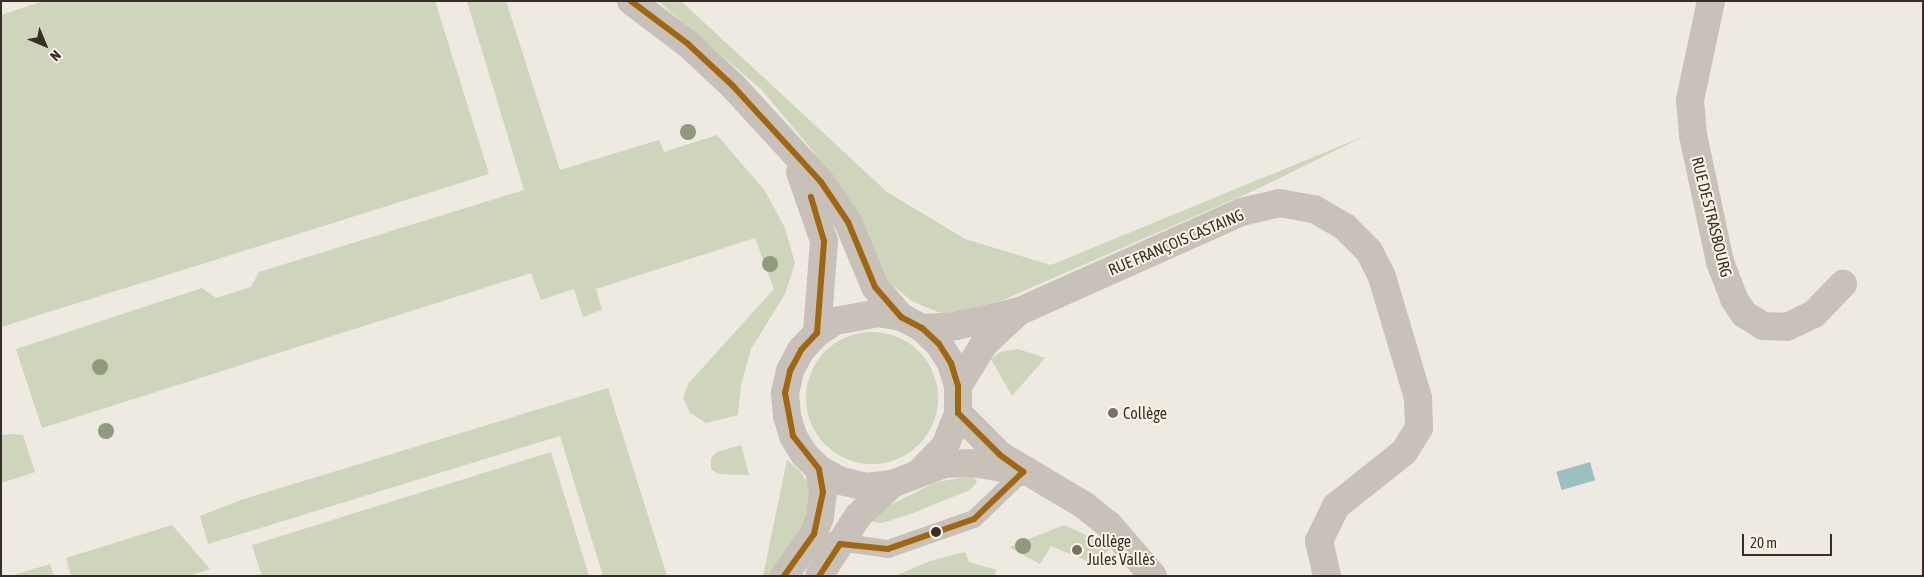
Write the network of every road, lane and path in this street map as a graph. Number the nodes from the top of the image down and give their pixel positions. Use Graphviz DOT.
graph roads {
  1 [pos="631,1"];
  2 [pos="1710,1"];
  3 [pos="792,152"];
  4 [pos="1843,284"];
  5 [pos="1020,311"];
  6 [pos="912,323"];
  7 [pos="817,333"];
  8 [pos="958,386"];
  9 [pos="958,413"];
  10 [pos="819,469"];
  11 [pos="920,472"];
  12 [pos="1023,472"];
  13 [pos="892,484"];
  14 [pos="814,534"];
  15 [pos="840,544"];
  16 [pos="784,576"];
  17 [pos="818,576"];
  18 [pos="1153,576"];
  19 [pos="1327,576"];
  1 -- 3 [label="street"];
  2 -- 4 [label="street, RUE DE STRASBOURG"];
  3 -- 6 [label="street"];
  3 -- 7 [label="street"];
  5 -- 6 [label="street, RUE FRANÇOIS CASTAING"];
  5 -- 8 [label="street, RUE FRANÇOIS CASTAING"];
  5 -- 19 [label="street, RUE FRANÇOIS CASTAING"];
  6 -- 7 [label="street"];
  6 -- 8 [label="street"];
  7 -- 10 [label="street"];
  8 -- 9 [label="street"];
  9 -- 11 [label="street"];
  9 -- 12 [label="street"];
  10 -- 13 [label="street"];
  10 -- 14 [label="street"];
  11 -- 12 [label="street"];
  11 -- 13 [label="street"];
  12 -- 15 [label="lane"];
  12 -- 18 [label="street"];
  13 -- 15 [label="street"];
  14 -- 15 [label="lane"];
  14 -- 16 [label="street"];
  15 -- 17 [label="street"];
}
